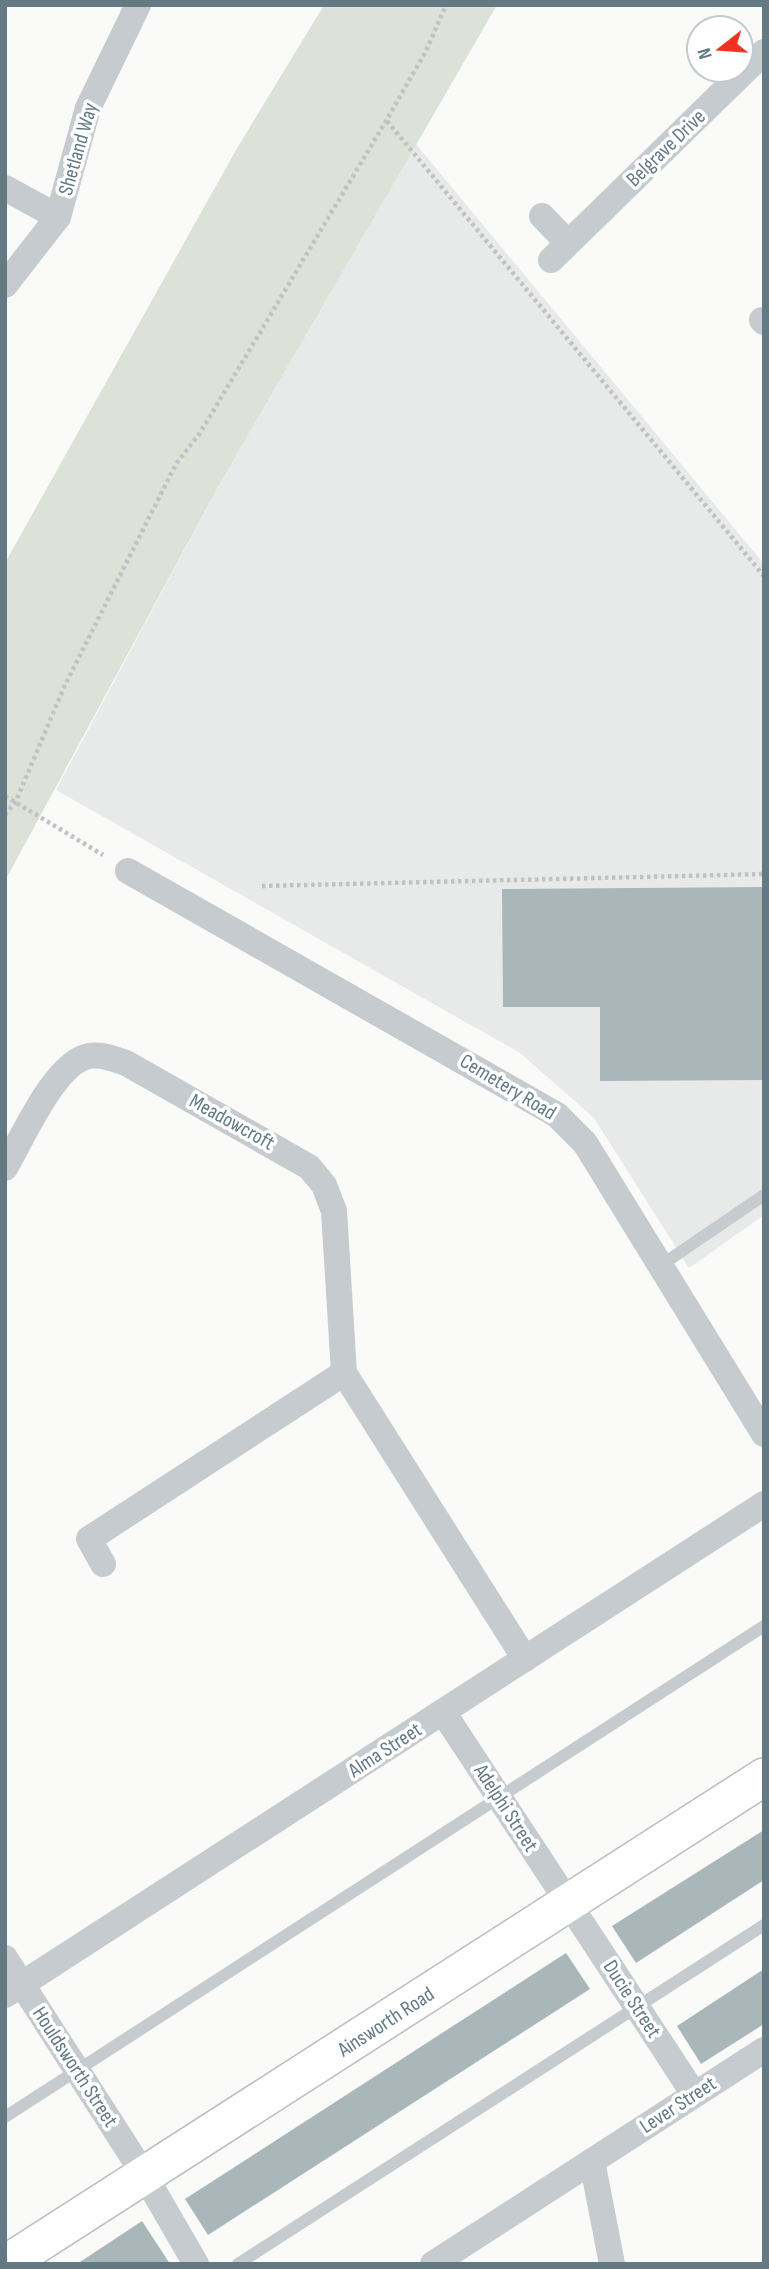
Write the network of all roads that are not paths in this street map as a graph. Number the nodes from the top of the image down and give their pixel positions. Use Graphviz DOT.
graph roads {
  1 [pos="138,5"];
  2 [pos="764,52"];
  3 [pos="5,188"];
  4 [pos="542,216"];
  5 [pos="58,217"];
  6 [pos="5,285"];
  7 [pos="128,871"];
  8 [pos="5,1168"];
  9 [pos="764,1195"];
  10 [pos="660,1266"];
  11 [pos="344,1373"];
  12 [pos="764,1434"];
  13 [pos="764,1504"];
  14 [pos="103,1564"];
  15 [pos="764,1626"];
  16 [pos="525,1660"];
  17 [pos="443,1712"];
  18 [pos="764,1777"];
  19 [pos="498,1797"];
  20 [pos="569,1904"];
  21 [pos="764,1925"];
  22 [pos="5,1958"];
  23 [pos="14,1989"];
  24 [pos="636,2006"];
  25 [pos="764,2050"];
  26 [pos="77,2070"];
  27 [pos="694,2094"];
  28 [pos="5,2117"];
  29 [pos="592,2161"];
  30 [pos="145,2176"];
  31 [pos="6,2264"];
  32 [pos="196,2264"];
  33 [pos="239,2264"];
  34 [pos="433,2264"];
  35 [pos="612,2264"];
  1 -- 5 [label="street, Shetland Way"];
  2 -- 4 [label="street, Belgrave Drive"];
  3 -- 5 [label="street"];
  5 -- 6 [label="street, Shetland Way"];
  7 -- 10 [label="street, Cemetery Road"];
  8 -- 11 [label="street, Meadowcroft"];
  9 -- 10 [label="lane"];
  10 -- 12 [label="street, Cemetery Road"];
  11 -- 14 [label="street"];
  11 -- 16 [label="street, Meadowcroft"];
  13 -- 16 [label="street, Alma Street"];
  15 -- 19 [label="lane"];
  16 -- 17 [label="street, Alma Street"];
  17 -- 19 [label="street, Adelphi Street"];
  17 -- 23 [label="street, Alma Street"];
  18 -- 20 [label="main road, Ainsworth Road"];
  19 -- 20 [label="street, Adelphi Street"];
  19 -- 26 [label="lane"];
  20 -- 24 [label="street, Ducie Street"];
  20 -- 30 [label="main road, Ainsworth Road"];
  21 -- 24 [label="lane"];
  22 -- 23 [label="street, Houldsworth Street"];
  23 -- 26 [label="street, Houldsworth Street"];
  24 -- 27 [label="street, Ducie Street"];
  24 -- 33 [label="lane"];
  25 -- 27 [label="street, Lever Street"];
  26 -- 28 [label="lane"];
  26 -- 30 [label="street, Houldsworth Street"];
  27 -- 29 [label="street, Lever Street"];
  29 -- 34 [label="street, Lever Street"];
  29 -- 35 [label="street"];
  30 -- 31 [label="main road, Ainsworth Road"];
  30 -- 32 [label="street, Houldsworth Street"];
}
